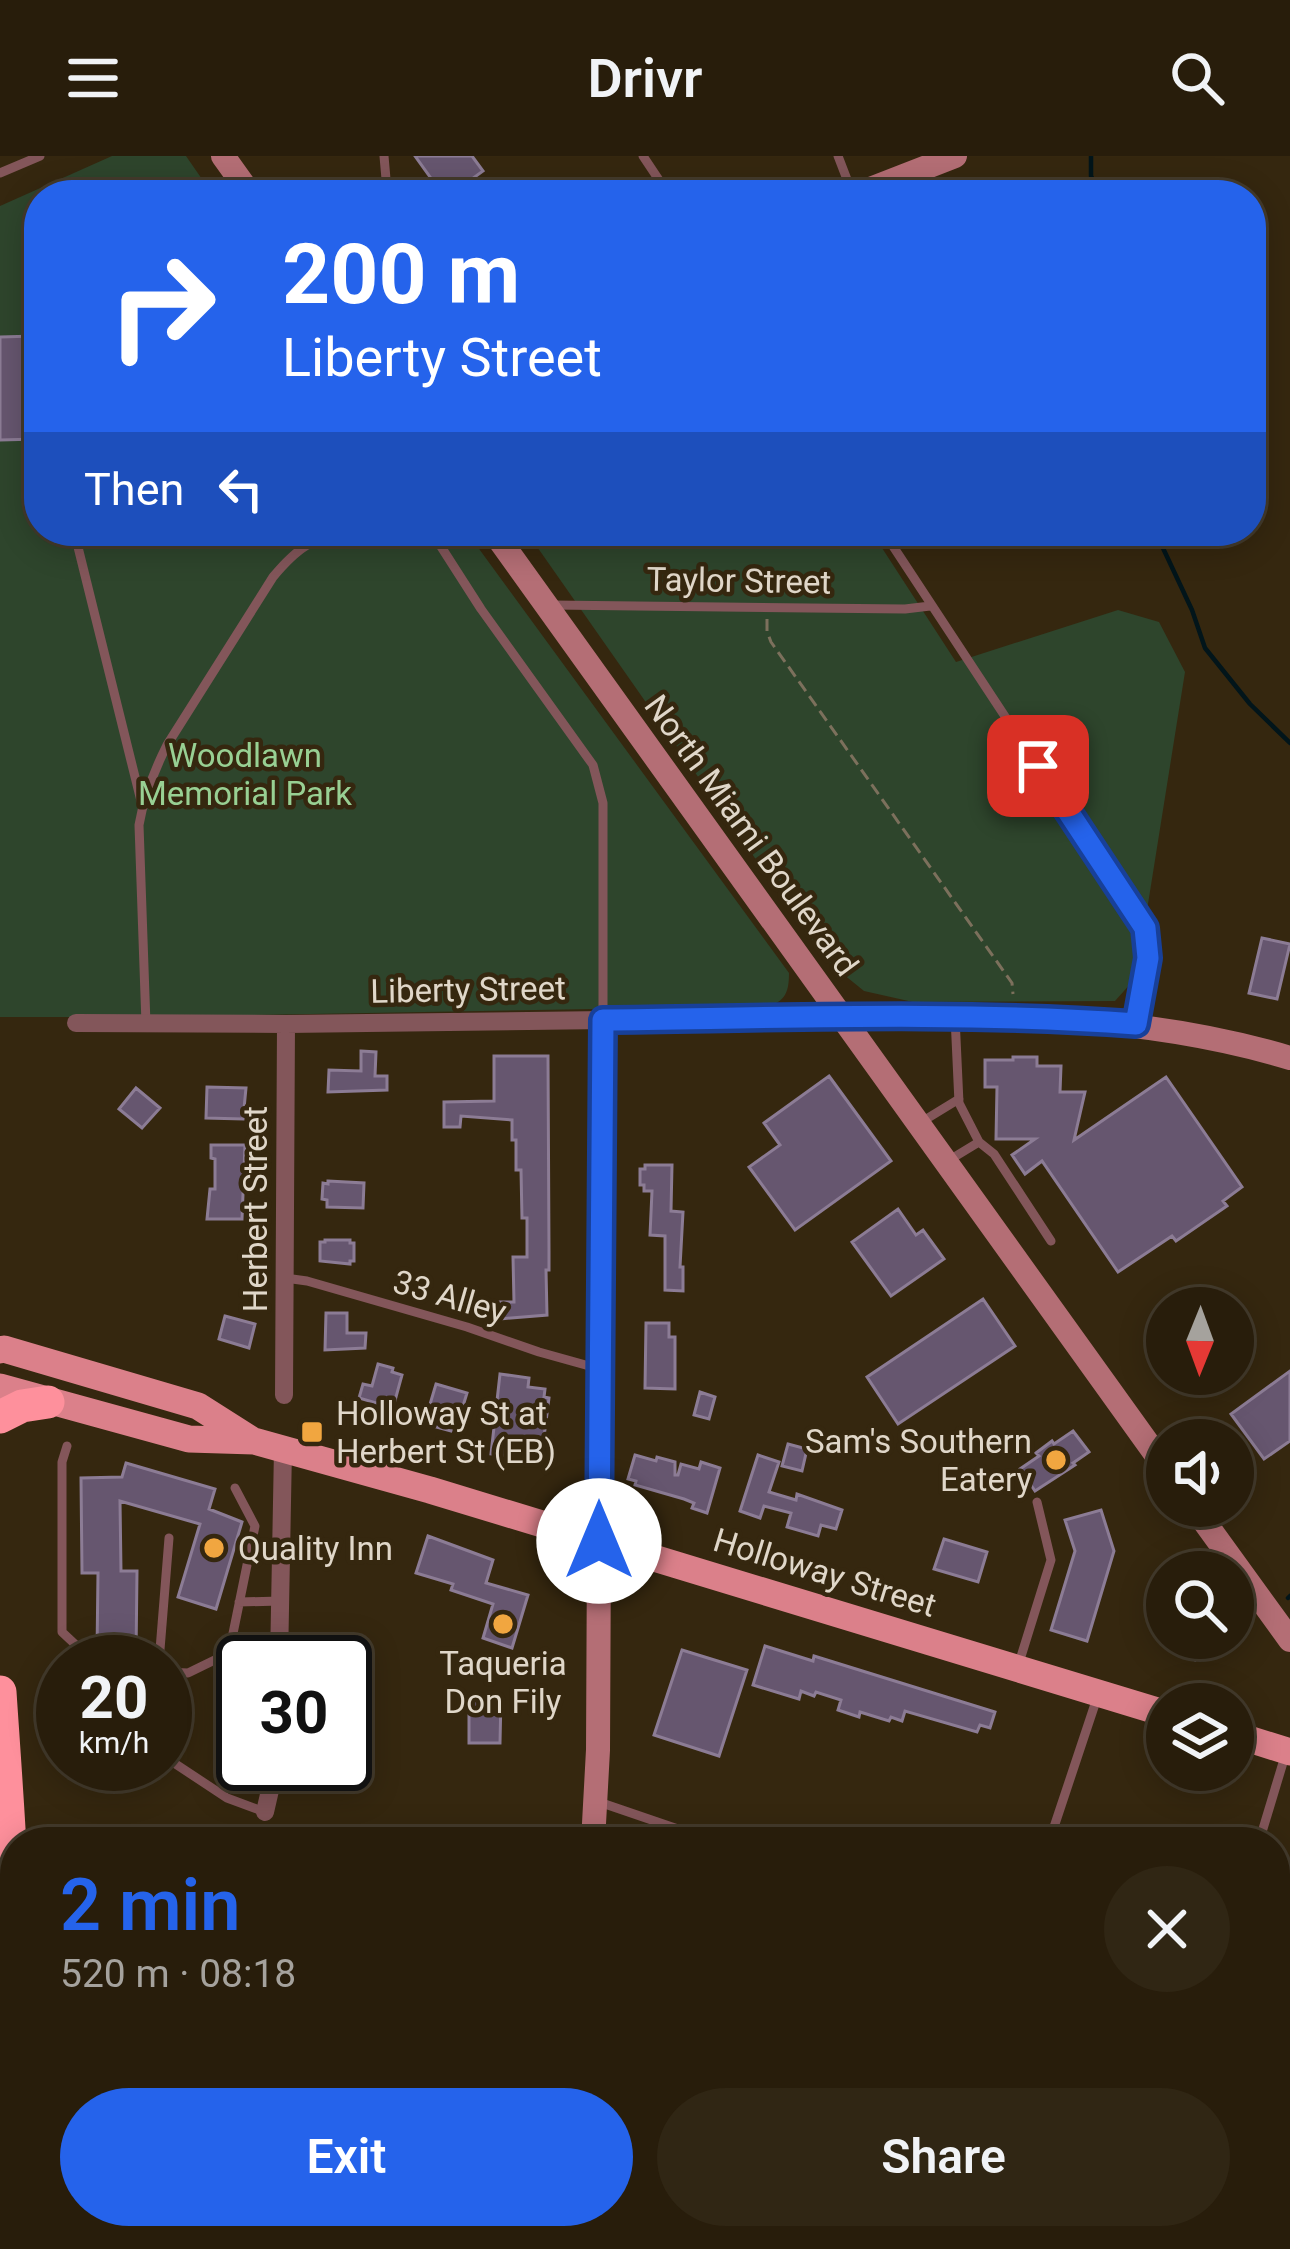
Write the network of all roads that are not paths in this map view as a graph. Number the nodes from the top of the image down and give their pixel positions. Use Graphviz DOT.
graph roads {
  1 [pos="40,156"];
  2 [pos="956,156"];
  3 [pos="0,172"];
  4 [pos="893,180"];
  5 [pos="78,546"];
  6 [pos="302,546"];
  7 [pos="441,546"];
  8 [pos="504,546"];
  9 [pos="892,546"];
  10 [pos="546,605"];
  11 [pos="930,606"];
  12 [pos="142,806"];
  13 [pos="842,1017"];
  14 [pos="955,1017"];
  15 [pos="603,1020"];
  16 [pos="76,1023"];
  17 [pos="146,1024"];
  18 [pos="286,1024"];
  19 [pos="1136,1024"];
  20 [pos="1290,1058"];
  21 [pos="959,1099"];
  22 [pos="919,1124"];
  23 [pos="980,1142"];
  24 [pos="946,1162"];
  25 [pos="1051,1241"];
  26 [pos="285,1278"];
  27 [pos="0,1350"];
  28 [pos="600,1369"];
  29 [pos="0,1387"];
  30 [pos="284,1395"];
  31 [pos="49,1402"];
  32 [pos="0,1417"];
  33 [pos="254,1441"];
  34 [pos="1146,1441"];
  35 [pos="67,1446"];
  36 [pos="283,1449"];
  37 [pos="235,1488"];
  38 [pos="1037,1502"];
  39 [pos="1209,1527"];
  40 [pos="169,1538"];
  41 [pos="599,1541"];
  42 [pos="280,1601"];
  43 [pos="239,1602"];
  44 [pos="1288,1634"];
  45 [pos="65,1635"];
  46 [pos="161,1635"];
  47 [pos="279,1635"];
  48 [pos="1018,1669"];
  49 [pos="192,1671"];
  50 [pos="0,1692"];
  51 [pos="1099,1693"];
  52 [pos="1146,1708"];
  53 [pos="1282,1745"];
  54 [pos="192,1775"];
  55 [pos="270,1791"];
  56 [pos="596,1801"];
  57 [pos="265,1812"];
  58 [pos="10,1827"];
  59 [pos="594,1827"];
  60 [pos="672,1827"];
  61 [pos="1054,1827"];
  62 [pos="1262,1827"];
  1 -- 3 [label="lane"];
  2 -- 4 [label="street"];
  5 -- 12 [label="lane"];
  6 -- 12 [label="lane"];
  7 -- 15 [label="lane"];
  8 -- 10 [label="street, North Miami Boulevard"];
  9 -- 11 [label="lane"];
  10 -- 11 [label="lane, Taylor Street"];
  10 -- 13 [label="street, North Miami Boulevard"];
  11 -- 19 [label="lane"];
  12 -- 17 [label="lane"];
  13 -- 14 [label="street, Liberty Street"];
  13 -- 15 [label="street, Liberty Street"];
  13 -- 22 [label="street, North Miami Boulevard"];
  14 -- 19 [label="street, Liberty Street"];
  14 -- 21 [label="lane"];
  15 -- 18 [label="street, Liberty Street"];
  15 -- 28 [label="street"];
  16 -- 17 [label="street, Liberty Street"];
  17 -- 18 [label="street, Liberty Street"];
  18 -- 26 [label="street, Herbert Street"];
  19 -- 20 [label="street, Liberty Street"];
  21 -- 22 [label="lane"];
  21 -- 23 [label="lane"];
  22 -- 24 [label="street, North Miami Boulevard"];
  23 -- 24 [label="lane"];
  23 -- 25 [label="lane"];
  24 -- 34 [label="street, North Miami Boulevard"];
  26 -- 28 [label="lane, 33 Alley"];
  26 -- 30 [label="street, Herbert Street"];
  27 -- 33 [label="main road, Holloway Street"];
  28 -- 41 [label="street"];
  29 -- 31 [label="main road, Holloway Street"];
  31 -- 32 [label="highway"];
  31 -- 33 [label="main road, Holloway Street"];
  33 -- 36 [label="main road, Holloway Street"];
  35 -- 45 [label="lane"];
  36 -- 41 [label="main road, Holloway Street"];
  36 -- 42 [label="street"];
  37 -- 43 [label="lane"];
  38 -- 48 [label="lane"];
  39 -- 44 [label="street"];
  40 -- 46 [label="lane"];
  41 -- 48 [label="main road, Holloway Street"];
  41 -- 56 [label="street"];
  42 -- 43 [label="lane"];
  42 -- 47 [label="street"];
  43 -- 49 [label="lane"];
  48 -- 51 [label="main road, Holloway Street"];
  50 -- 58 [label="highway"];
  51 -- 52 [label="main road, Holloway Street"];
  51 -- 61 [label="lane"];
  53 -- 62 [label="lane"];
  54 -- 57 [label="lane"];
  55 -- 57 [label="street"];
  56 -- 59 [label="street"];
  56 -- 60 [label="lane"];
}
